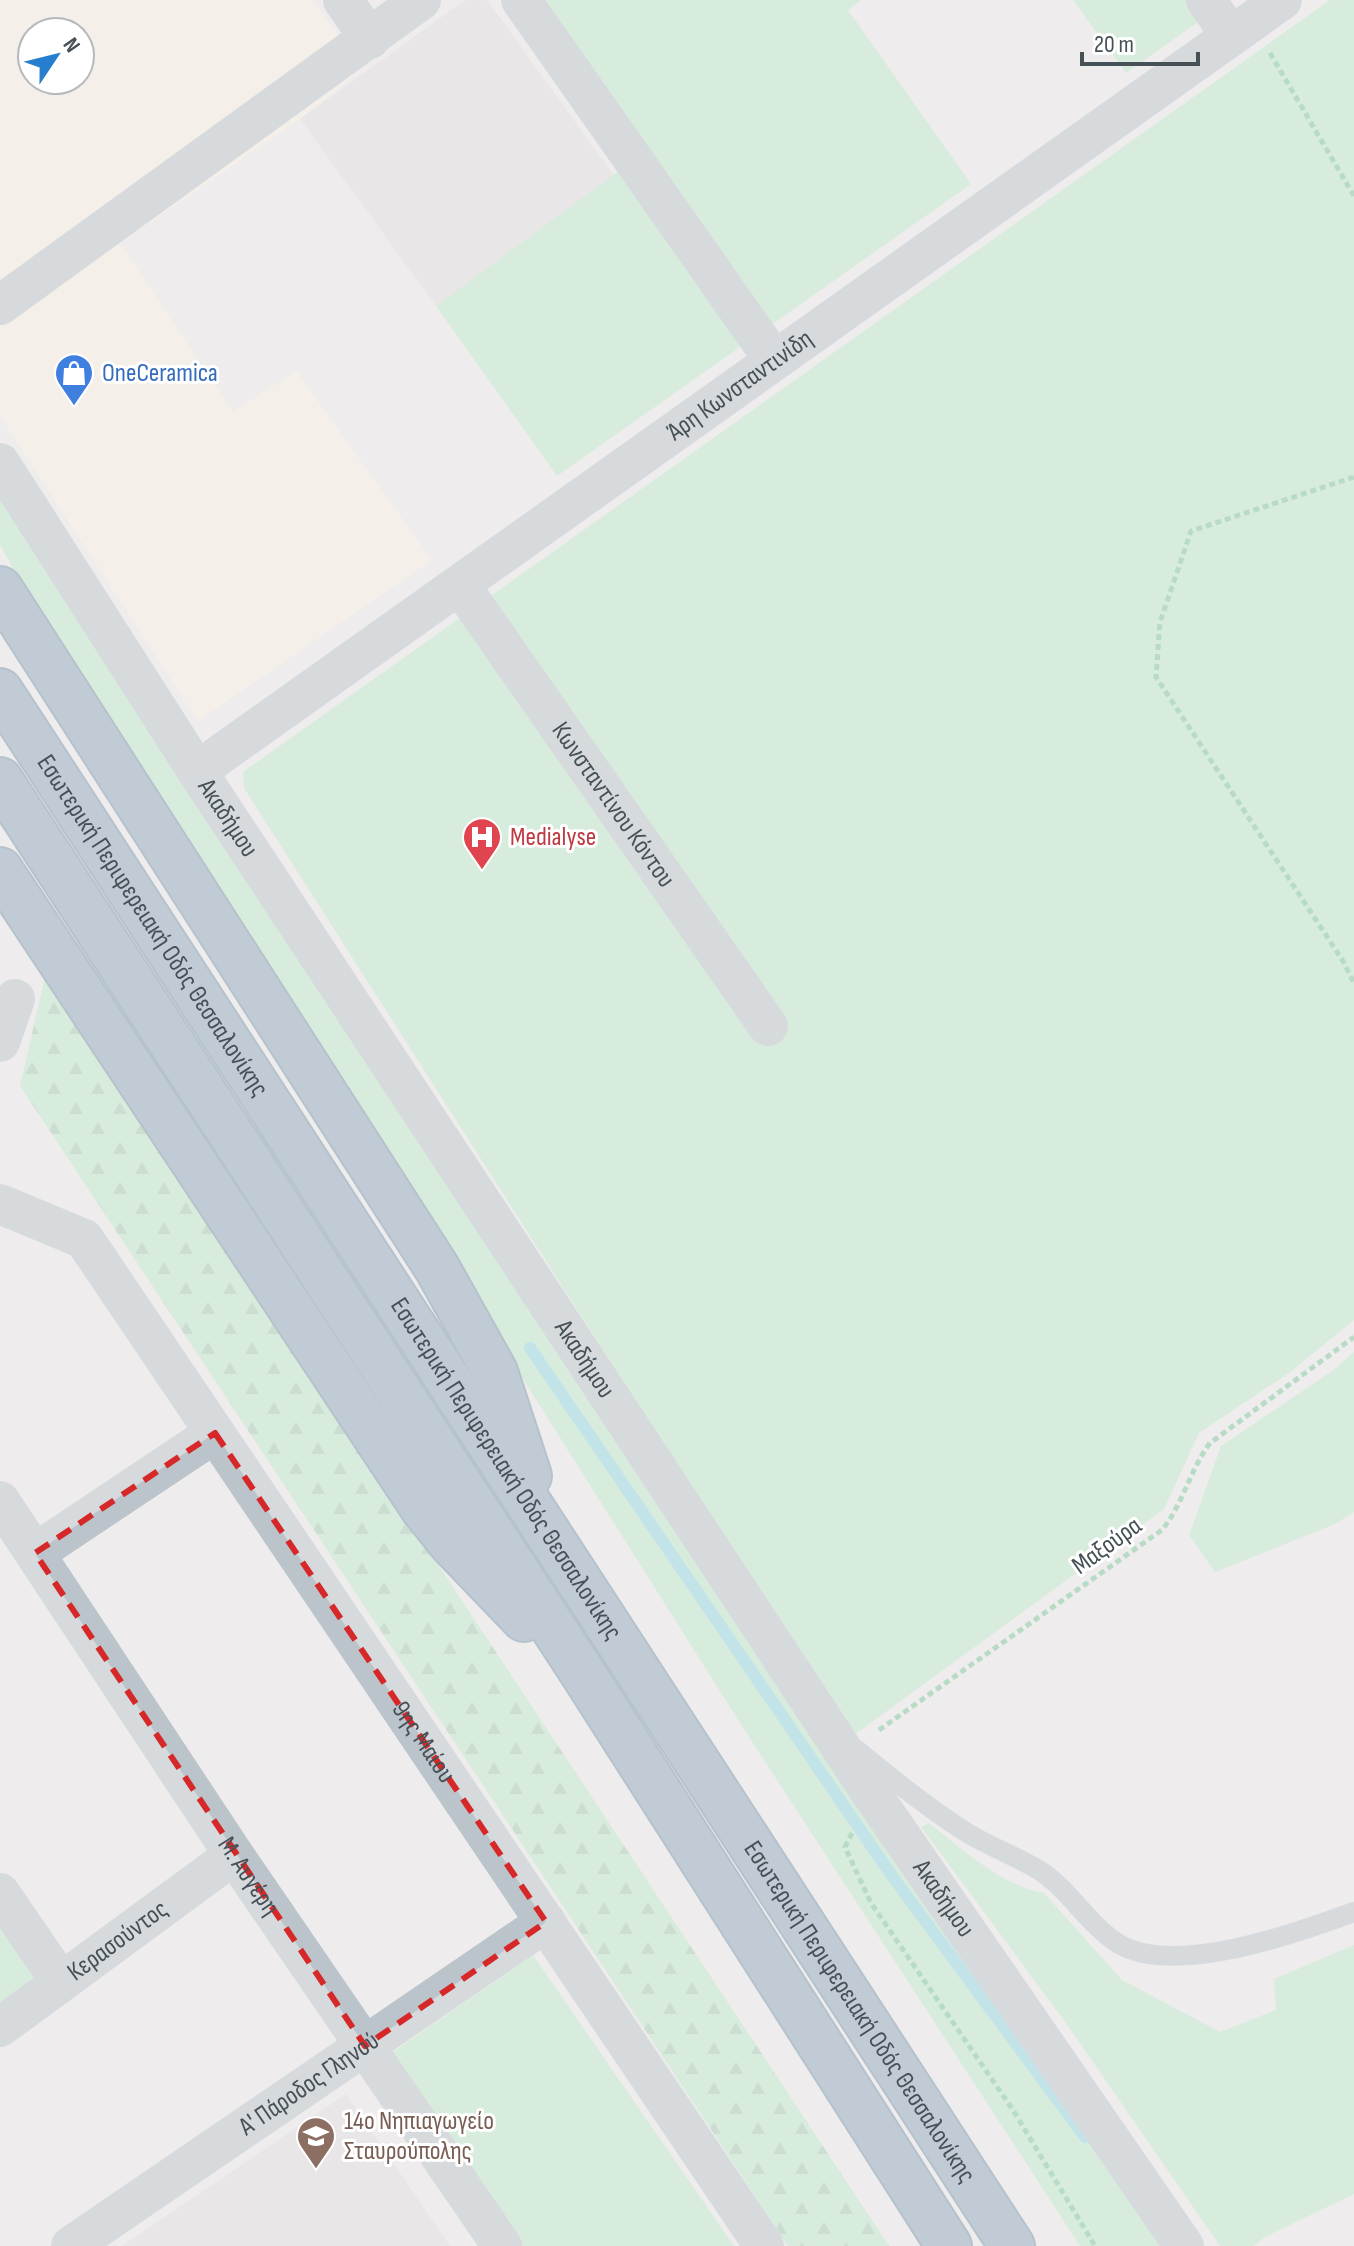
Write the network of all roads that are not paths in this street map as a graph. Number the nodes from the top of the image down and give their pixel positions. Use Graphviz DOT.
graph roads {
  1 [pos="343,0"];
  2 [pos="421,0"];
  3 [pos="521,0"];
  4 [pos="1206,0"];
  5 [pos="1255,19"];
  6 [pos="370,39"];
  7 [pos="0,305"];
  8 [pos="774,360"];
  9 [pos="0,463"];
  10 [pos="460,585"];
  11 [pos="0,589"];
  12 [pos="0,691"];
  13 [pos="197,771"];
  14 [pos="0,780"];
  15 [pos="0,870"];
  16 [pos="15,999"];
  17 [pos="768,1026"];
  18 [pos="0,1042"];
  19 [pos="0,1204"];
  20 [pos="215,1433"];
  21 [pos="0,1501"];
  22 [pos="544,1525"];
  23 [pos="35,1553"];
  24 [pos="582,1672"];
  25 [pos="854,1748"];
  26 [pos="234,1855"];
  27 [pos="0,1893"];
  28 [pos="1354,1912"];
  29 [pos="546,1922"];
  30 [pos="61,1982"];
  31 [pos="0,2027"];
  32 [pos="365,2046"];
  33 [pos="71,2246"];
  34 [pos="502,2246"];
  35 [pos="764,2246"];
  36 [pos="949,2246"];
  37 [pos="1012,2246"];
  38 [pos="1184,2246"];
  1 -- 6 [label="street"];
  2 -- 6 [label="street"];
  3 -- 8 [label="street"];
  4 -- 5 [label="street"];
  5 -- 8 [label="street, Άρη Κωνσταντινίδη"];
  6 -- 7 [label="street"];
  8 -- 10 [label="street, Άρη Κωνσταντινίδη"];
  9 -- 13 [label="street, Ακαδήμου"];
  10 -- 13 [label="street, Άρη Κωνσταντινίδη"];
  10 -- 17 [label="street, Κωνσταντίνου Κόντου"];
  11 -- 22 [label="highway"];
  12 -- 22 [label="highway, Εσωτερική Περιφερειακή Οδός Θεσσαλονίκης"];
  13 -- 38 [label="street, Ακαδήμου"];
  14 -- 24 [label="highway, Εσωτερική Περιφερειακή Οδός Θεσσαλονίκης"];
  15 -- 24 [label="highway"];
  16 -- 18 [label="street"];
  19 -- 20 [label="street, 9ης Μαίου"];
  20 -- 23 [label="street"];
  20 -- 29 [label="street, 9ης Μαίου"];
  21 -- 23 [label="street, Μ. Αυγέρη"];
  22 -- 37 [label="highway, Εσωτερική Περιφερειακή Οδός Θεσσαλονίκης"];
  23 -- 26 [label="street, Μ. Αυγέρη"];
  24 -- 36 [label="highway, Εσωτερική Περιφερειακή Οδός Θεσσαλονίκης"];
  25 -- 28 [label="lane"];
  26 -- 30 [label="street, Κερασούντος"];
  26 -- 32 [label="street, Μ. Αυγέρη"];
  27 -- 30 [label="street"];
  29 -- 32 [label="street, Α' Πάροδος Γληνού"];
  29 -- 35 [label="street, 9ης Μαίου"];
  30 -- 31 [label="street, Κερασούντος"];
  32 -- 33 [label="street, Α' Πάροδος Γληνού"];
  32 -- 34 [label="street, Μ. Αυγέρη"];
}
